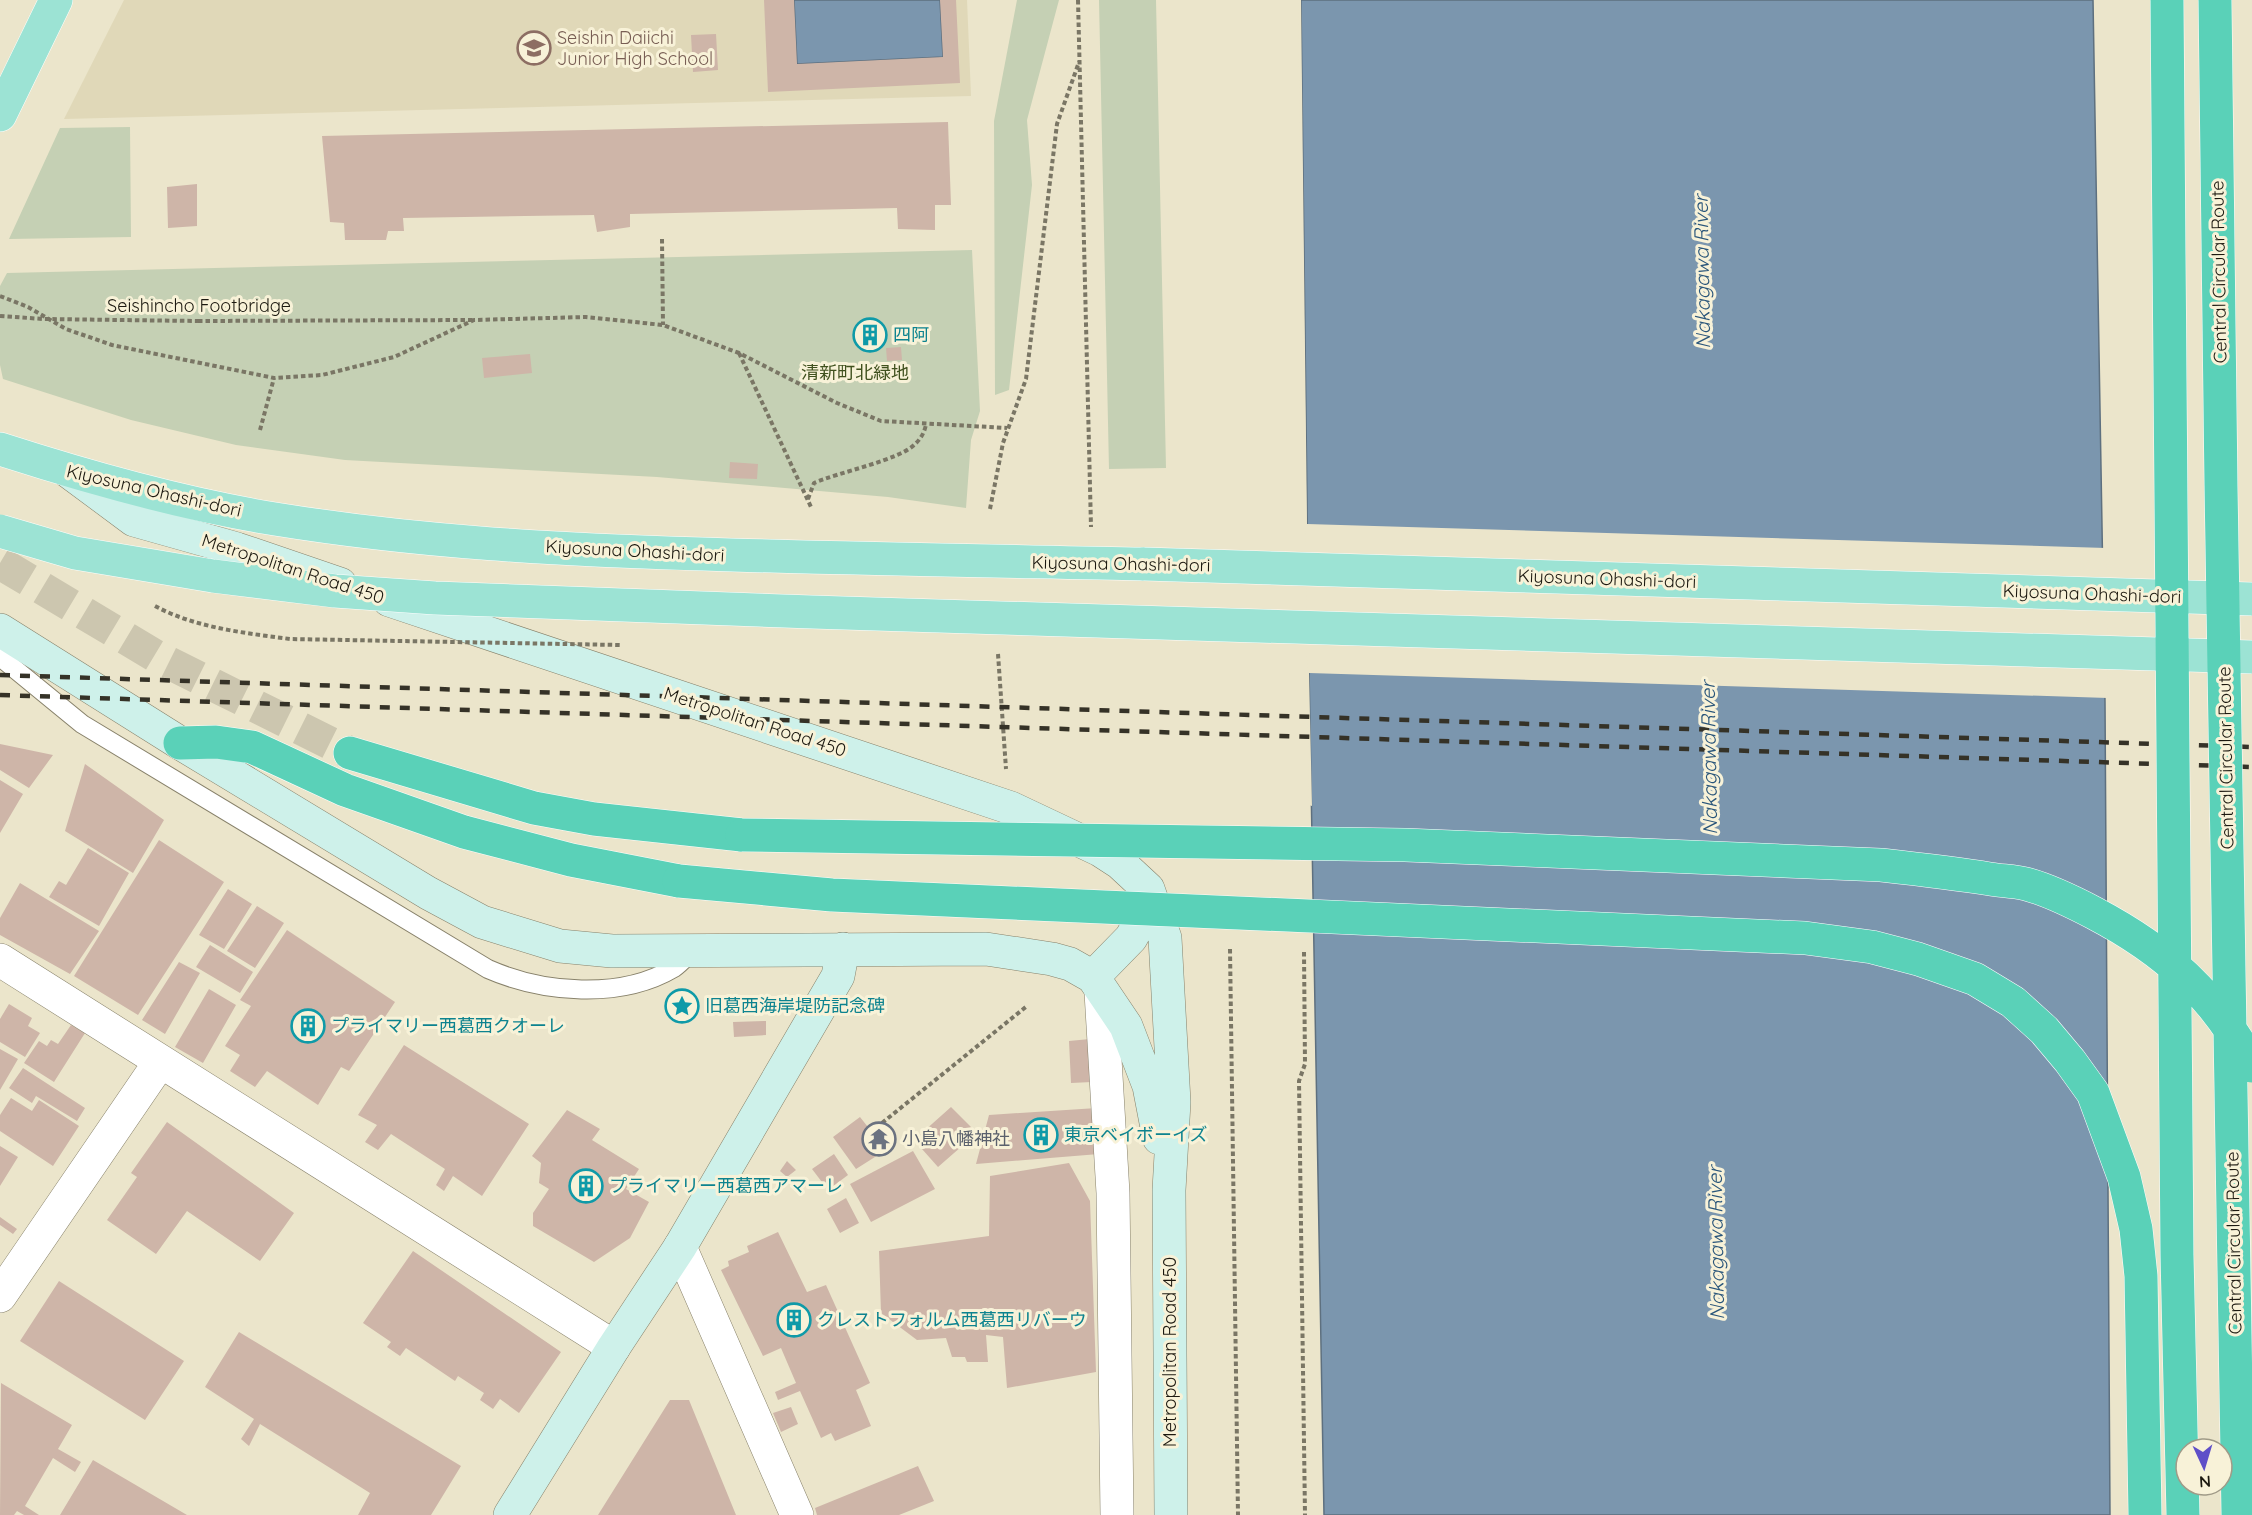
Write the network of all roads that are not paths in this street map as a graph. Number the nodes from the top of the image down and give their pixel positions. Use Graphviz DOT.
graph roads {
  1 [pos="56,0"];
  2 [pos="2167,0"];
  3 [pos="2215,0"];
  4 [pos="0,115"];
  5 [pos="0,449"];
  6 [pos="68,471"];
  7 [pos="0,531"];
  8 [pos="2252,599"];
  9 [pos="0,630"];
  10 [pos="0,645"];
  11 [pos="2252,657"];
  12 [pos="180,743"];
  13 [pos="350,753"];
  14 [pos="1148,890"];
  15 [pos="843,949"];
  16 [pos="691,952"];
  17 [pos="0,960"];
  18 [pos="1097,984"];
  19 [pos="160,1062"];
  20 [pos="2252,1066"];
  21 [pos="1169,1190"];
  22 [pos="680,1247"];
  23 [pos="0,1296"];
  24 [pos="614,1347"];
  25 [pos="510,1515"];
  26 [pos="797,1515"];
  27 [pos="1117,1515"];
  28 [pos="1172,1515"];
  29 [pos="2145,1515"];
  30 [pos="2183,1515"];
  31 [pos="2238,1515"];
  1 -- 4 [label="main road"];
  2 -- 30 [label="highway, bridge"];
  3 -- 31 [label="highway, Central Circular Route, bridge"];
  5 -- 6 [label="main road, Kiyosuna Ohashi-dori"];
  6 -- 8 [label="main road, Kiyosuna Ohashi-dori, bridge"];
  6 -- 14 [label="main road, Metropolitan Road 450"];
  7 -- 11 [label="main road, bridge"];
  9 -- 12 [label="main road, Metropolitan Road 450"];
  10 -- 16 [label="lane"];
  12 -- 16 [label="main road, Metropolitan Road 450"];
  12 -- 29 [label="highway, bridge"];
  13 -- 20 [label="highway, bridge"];
  14 -- 18 [label="main road"];
  14 -- 21 [label="main road, Metropolitan Road 450"];
  15 -- 16 [label="main road, Metropolitan Road 450"];
  15 -- 18 [label="main road, Metropolitan Road 450"];
  15 -- 22 [label="main road"];
  17 -- 19 [label="street"];
  18 -- 21 [label="main road, Metropolitan Road 450"];
  18 -- 27 [label="street"];
  19 -- 23 [label="street"];
  19 -- 24 [label="street"];
  21 -- 28 [label="main road, Metropolitan Road 450"];
  22 -- 24 [label="main road"];
  22 -- 26 [label="street"];
  24 -- 25 [label="main road"];
}
